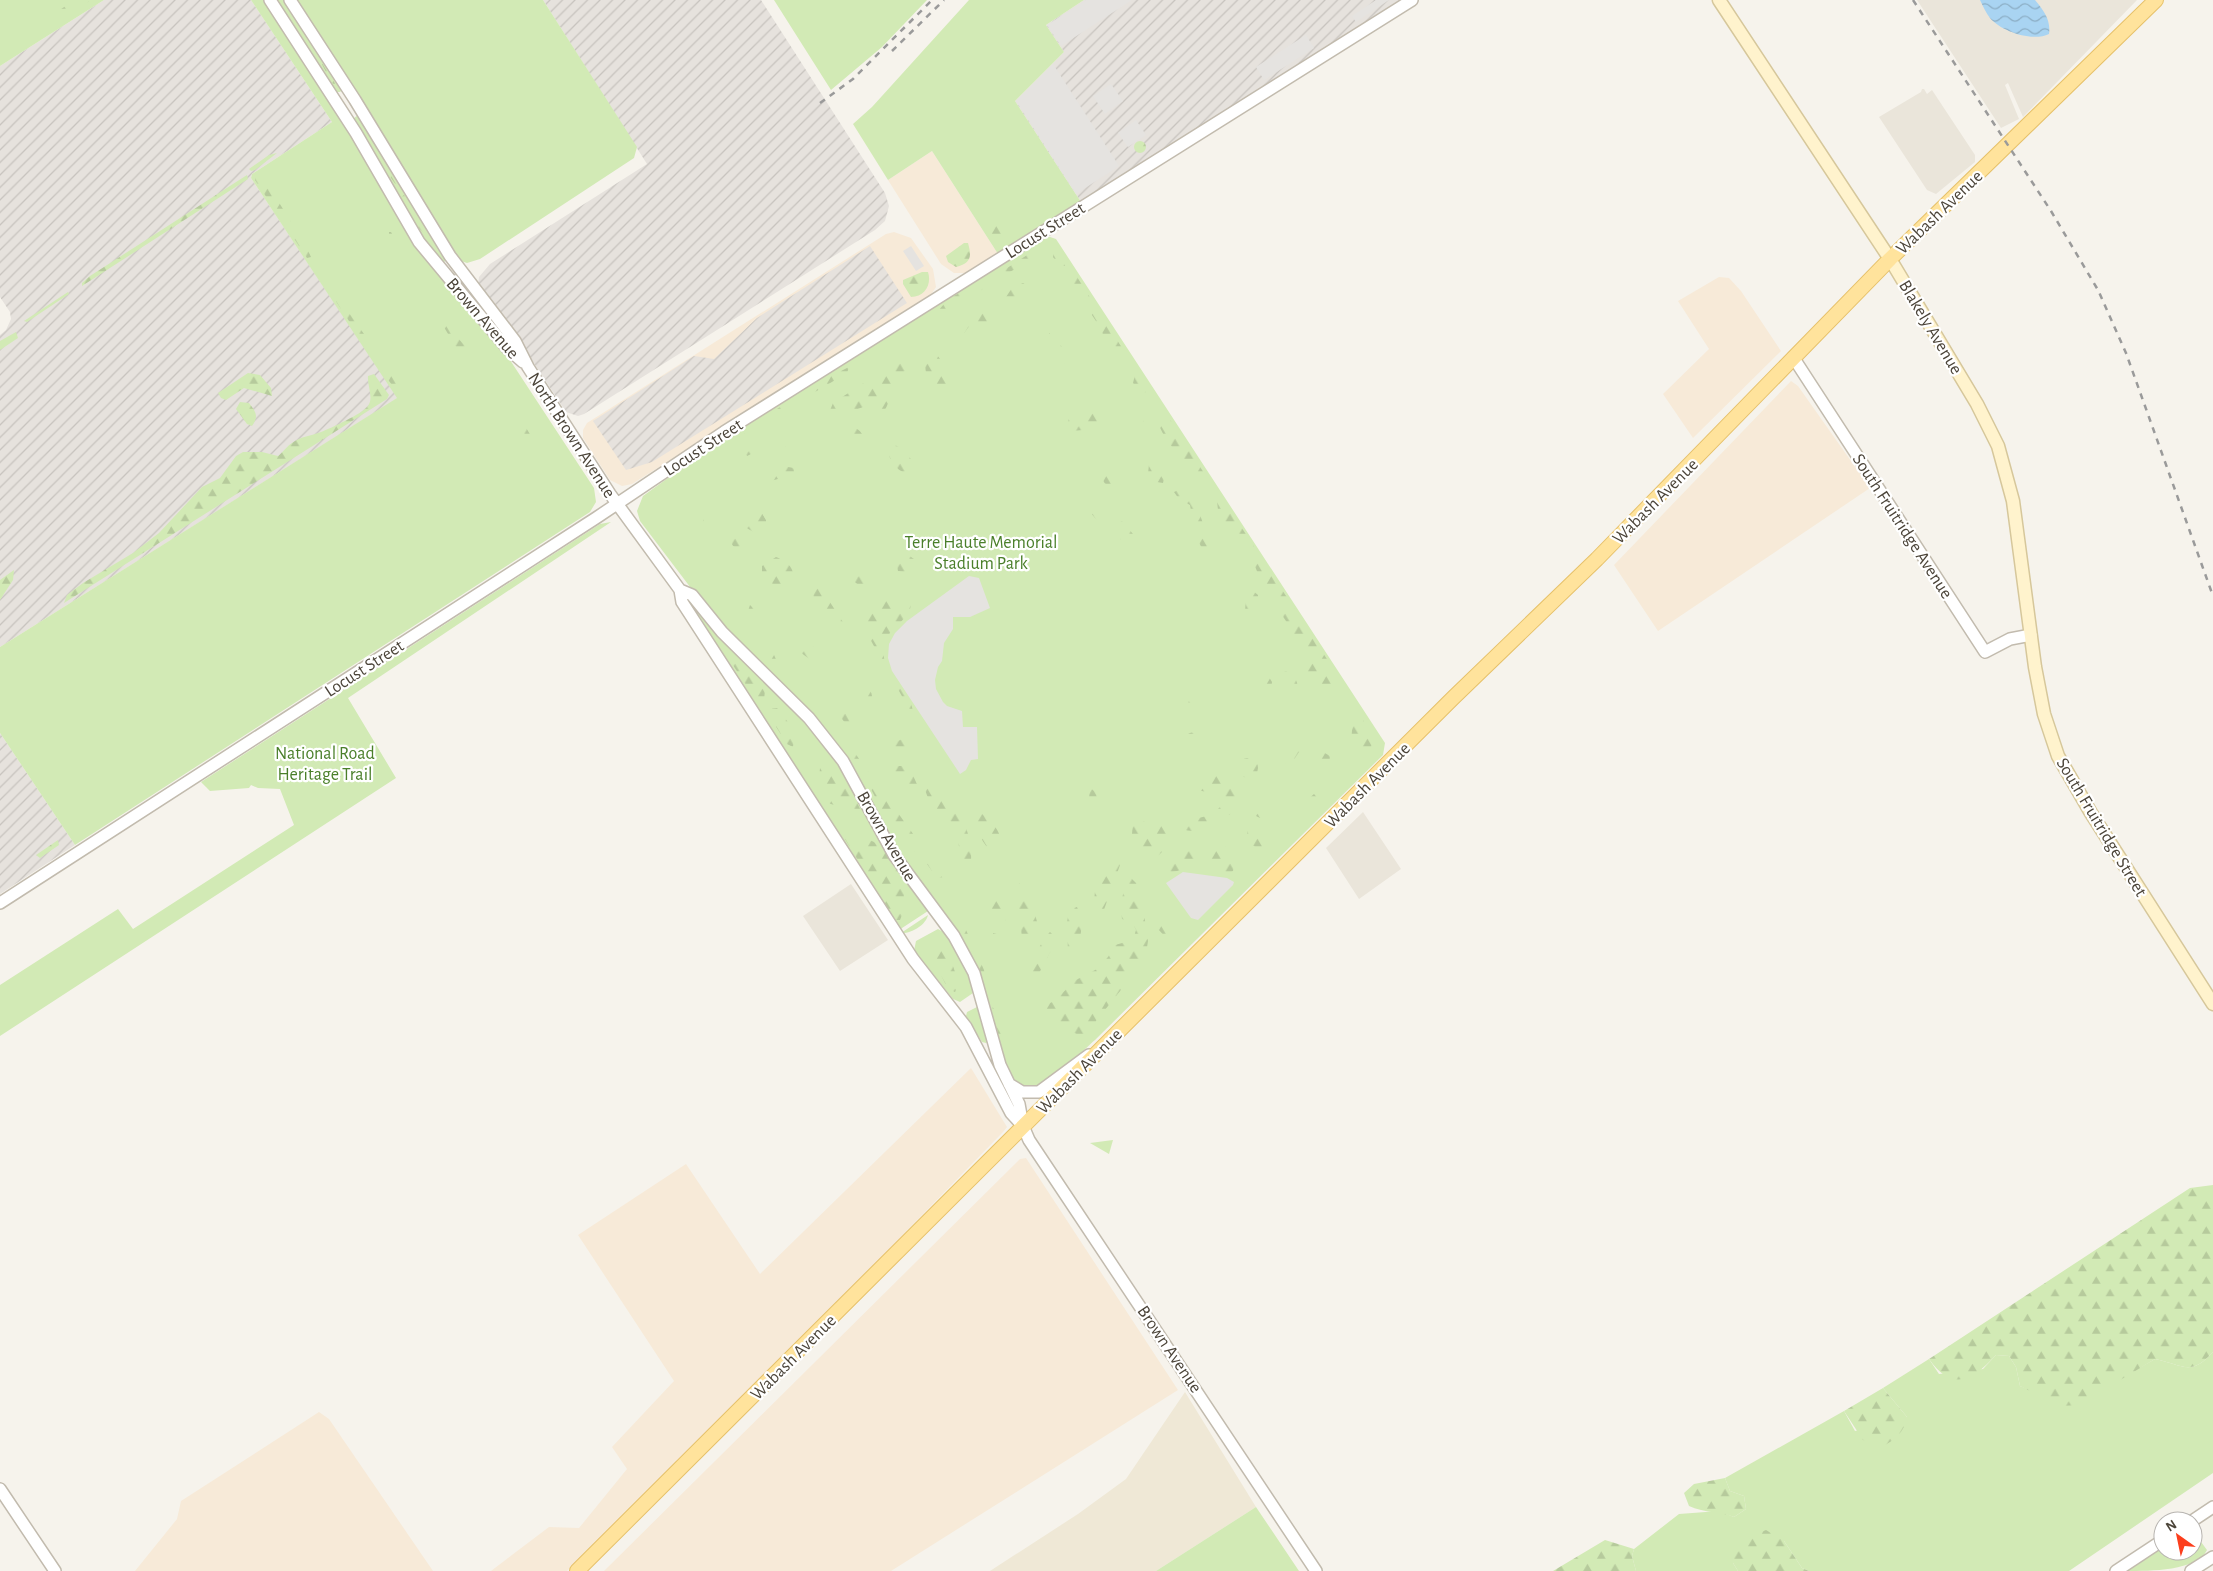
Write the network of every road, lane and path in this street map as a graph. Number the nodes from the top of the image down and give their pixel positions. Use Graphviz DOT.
graph roads {
  1 [pos="270,0"];
  2 [pos="290,0"];
  3 [pos="1412,0"];
  4 [pos="1719,0"];
  5 [pos="2156,0"];
  6 [pos="355,100"];
  7 [pos="341,109"];
  8 [pos="1890,259"];
  9 [pos="466,277"];
  10 [pos="455,286"];
  11 [pos="1793,358"];
  12 [pos="528,367"];
  13 [pos="617,504"];
  14 [pos="680,590"];
  15 [pos="2031,635"];
  16 [pos="0,903"];
  17 [pos="2213,1004"];
  18 [pos="1105,1045"];
  19 [pos="1008,1083"];
  20 [pos="1023,1126"];
  21 [pos="0,1489"];
  22 [pos="2153,1547"];
  23 [pos="2213,1556"];
  24 [pos="55,1571"];
  25 [pos="577,1571"];
  26 [pos="1316,1571"];
  27 [pos="2116,1571"];
  28 [pos="2191,1571"];
  1 -- 7 [label="street, Brown Avenue"];
  2 -- 6 [label="street, Brown Avenue"];
  3 -- 13 [label="street, Locust Street"];
  4 -- 8 [label="main road, Blakely Avenue"];
  5 -- 8 [label="main road, Wabash Avenue"];
  6 -- 7 [label="street"];
  6 -- 9 [label="street, Brown Avenue"];
  7 -- 10 [label="street, Brown Avenue"];
  8 -- 11 [label="main road, Wabash Avenue"];
  8 -- 15 [label="main road, Blakely Avenue"];
  9 -- 10 [label="street"];
  9 -- 12 [label="street, Brown Avenue"];
  10 -- 12 [label="street, Brown Avenue"];
  11 -- 15 [label="street, South Fruitridge Avenue"];
  11 -- 18 [label="main road, Wabash Avenue"];
  12 -- 13 [label="street, North Brown Avenue"];
  13 -- 14 [label="street, Brown Avenue"];
  13 -- 16 [label="street, Locust Street"];
  14 -- 19 [label="street, Brown Avenue"];
  14 -- 20 [label="street, Brown Avenue"];
  15 -- 17 [label="main road, South Fruitridge Street"];
  18 -- 19 [label="street"];
  18 -- 20 [label="main road, Wabash Avenue"];
  19 -- 20 [label="street, Brown Avenue"];
  20 -- 25 [label="main road, Wabash Avenue"];
  20 -- 26 [label="street, Brown Avenue"];
  21 -- 24 [label="street"];
  22 -- 27 [label="street"];
  23 -- 28 [label="street"];
}
